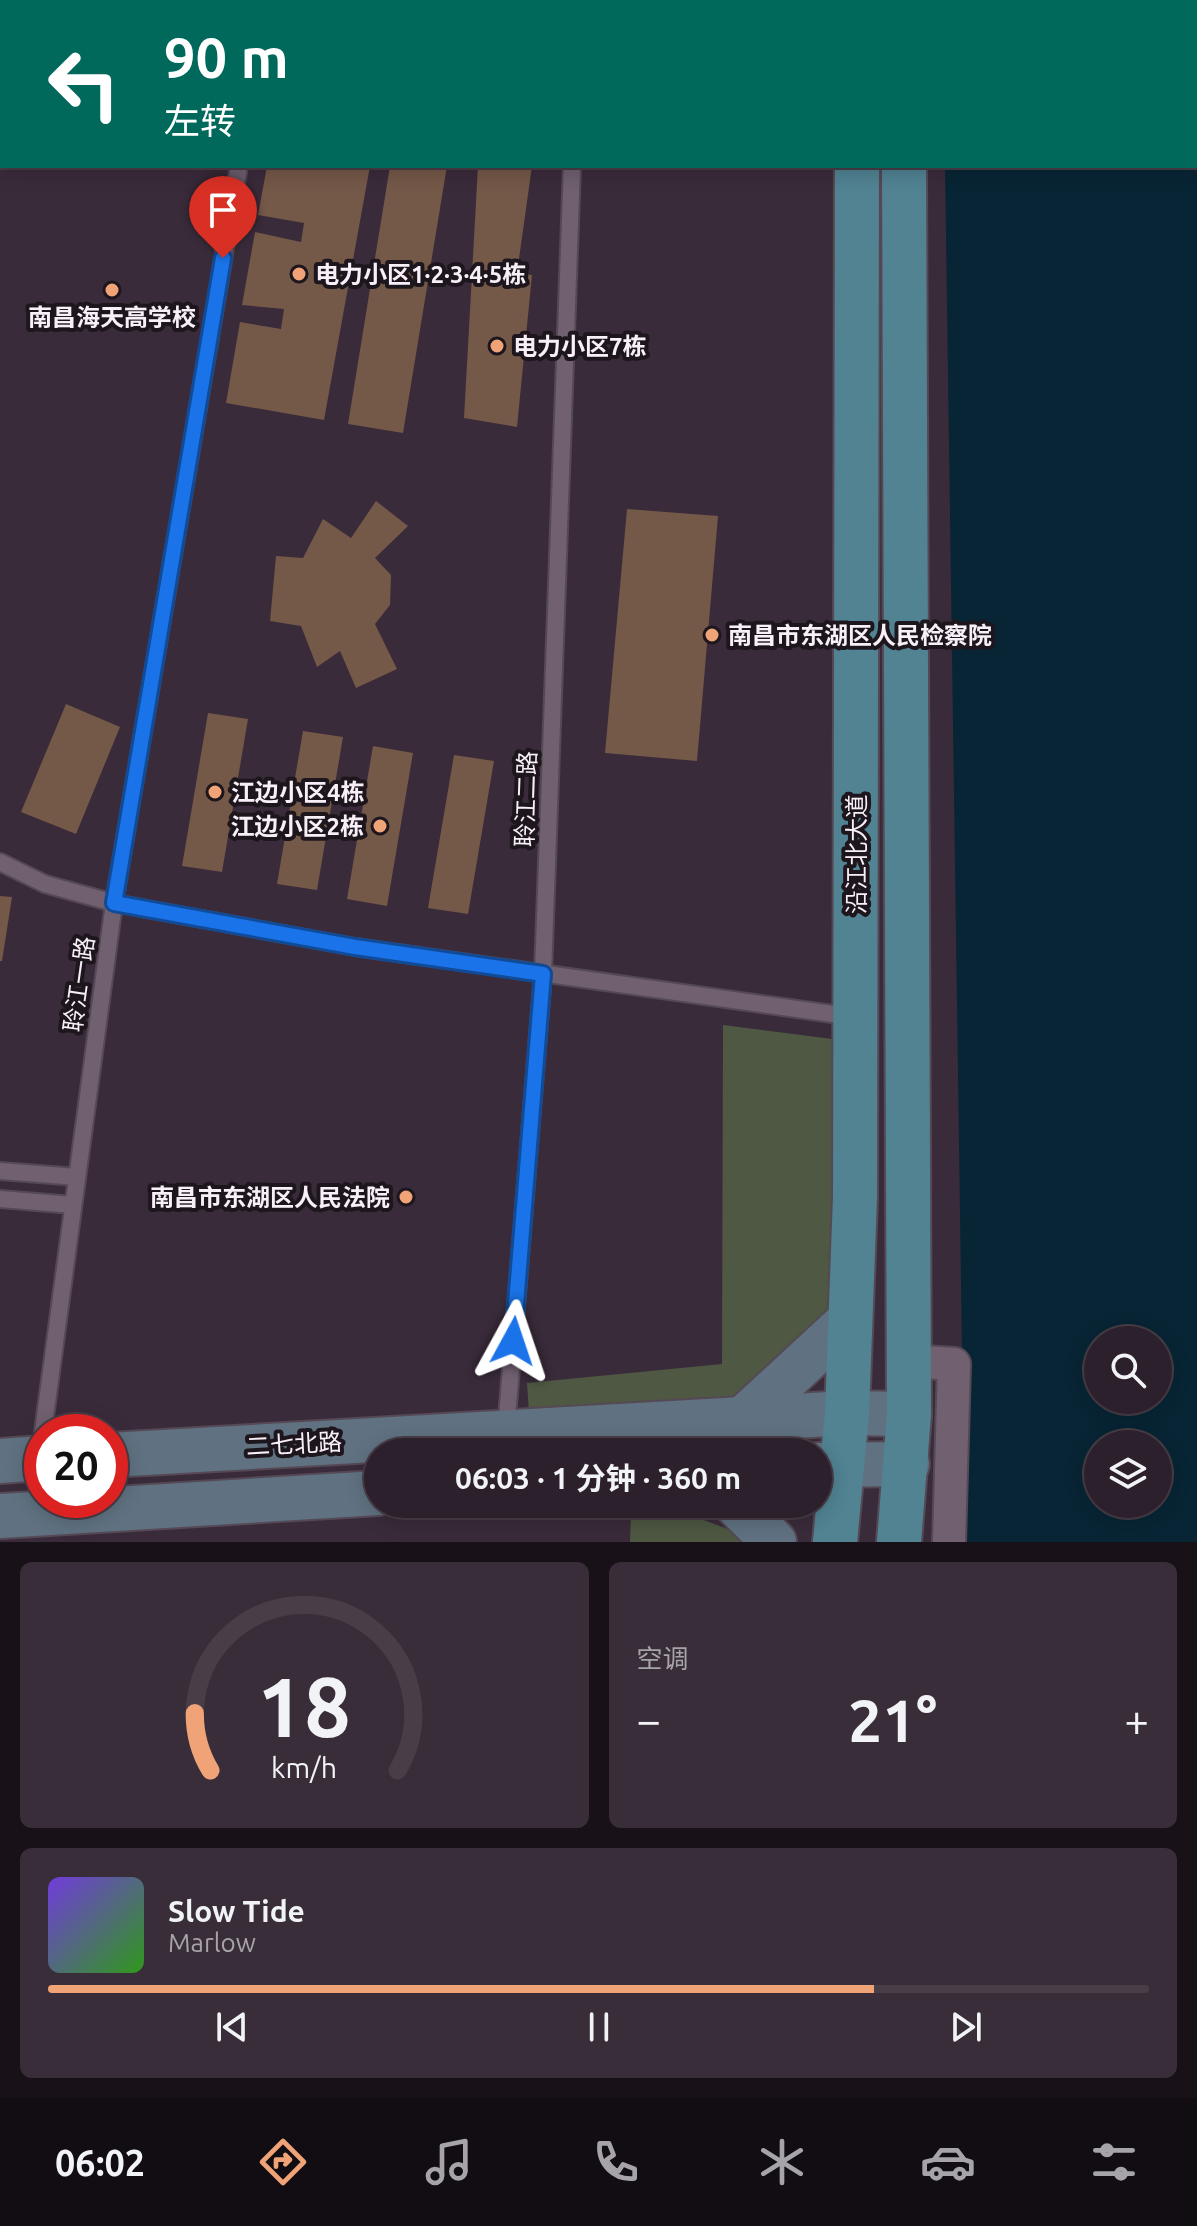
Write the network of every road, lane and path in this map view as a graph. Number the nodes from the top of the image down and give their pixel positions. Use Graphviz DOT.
graph roads {
  1 [pos="239,168"];
  2 [pos="572,168"];
  3 [pos="857,168"];
  4 [pos="904,168"];
  5 [pos="0,862"];
  6 [pos="114,903"];
  7 [pos="543,974"];
  8 [pos="856,1017"];
  9 [pos="0,1171"];
  10 [pos="77,1177"];
  11 [pos="0,1199"];
  12 [pos="73,1205"];
  13 [pos="850,1320"];
  14 [pos="908,1361"];
  15 [pos="847,1413"];
  16 [pos="47,1414"];
  17 [pos="909,1414"];
  18 [pos="743,1419"];
  19 [pos="506,1432"];
  20 [pos="128,1454"];
  21 [pos="832,1458"];
  22 [pos="832,1464"];
  23 [pos="907,1464"];
  24 [pos="128,1479"];
  25 [pos="24,1490"];
  26 [pos="364,1492"];
  27 [pos="832,1495"];
  28 [pos="0,1516"];
  29 [pos="750,1518"];
  30 [pos="774,1542"];
  31 [pos="835,1542"];
  32 [pos="899,1542"];
  33 [pos="949,1542"];
  1 -- 6 [label="lane, 聆江一路"];
  2 -- 7 [label="lane, 聆江二路"];
  3 -- 8 [label="main road, 沿江北大道"];
  4 -- 14 [label="main road"];
  5 -- 6 [label="lane"];
  6 -- 7 [label="lane"];
  6 -- 10 [label="lane, 聆江一路"];
  7 -- 8 [label="lane"];
  7 -- 19 [label="lane, 聆江二路"];
  8 -- 13 [label="main road, 沿江北大道"];
  9 -- 10 [label="lane"];
  10 -- 12 [label="lane, 聆江一路"];
  11 -- 12 [label="lane"];
  12 -- 16 [label="lane, 聆江一路"];
  13 -- 15 [label="main road, 沿江北大道"];
  13 -- 18 [label="main road"];
  14 -- 17 [label="main road"];
  14 -- 33 [label="street"];
  15 -- 17 [label="main road, 二七北路"];
  15 -- 18 [label="main road, 二七北路"];
  15 -- 21 [label="main road, 沿江北大道"];
  17 -- 23 [label="main road"];
  18 -- 19 [label="main road, 二七北路"];
  19 -- 20 [label="main road, 二七北路"];
  22 -- 23 [label="main road"];
  23 -- 32 [label="main road"];
  24 -- 26 [label="main road"];
  25 -- 28 [label="main road"];
  27 -- 31 [label="main road, 沿江北大道"];
  29 -- 30 [label="main road"];
}
